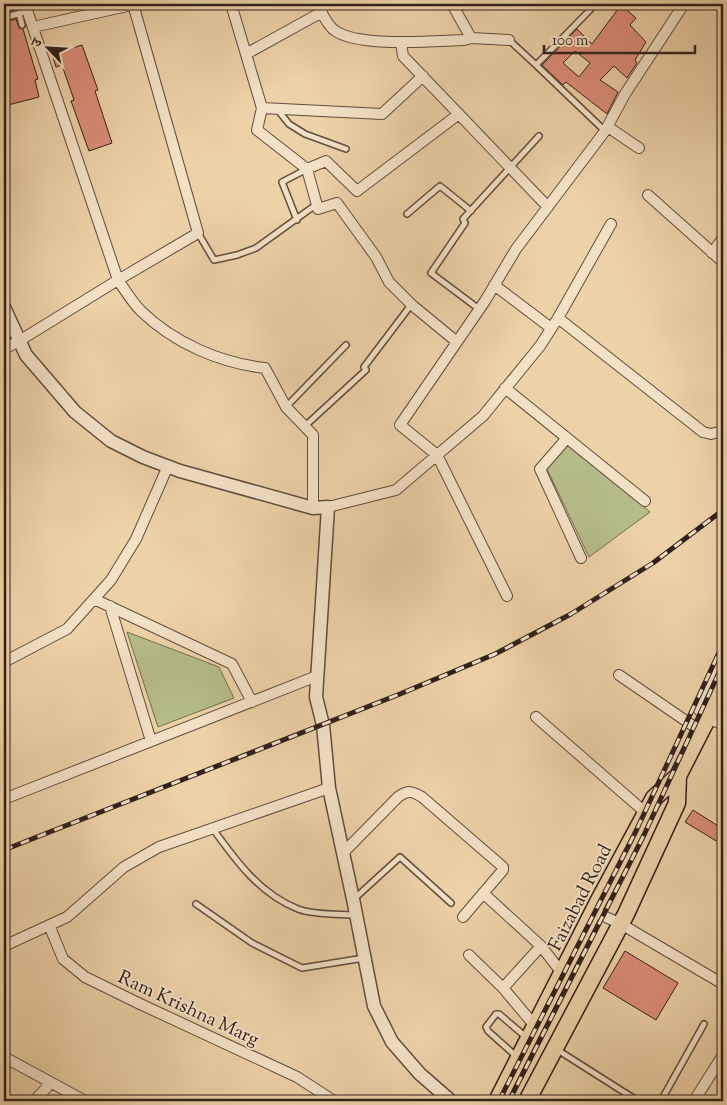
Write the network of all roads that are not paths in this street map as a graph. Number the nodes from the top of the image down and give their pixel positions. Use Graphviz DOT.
graph roads {
  1 [pos="135,4"];
  2 [pos="231,4"];
  3 [pos="452,4"];
  4 [pos="586,4"];
  5 [pos="684,4"];
  6 [pos="320,8"];
  7 [pos="24,9"];
  8 [pos="4,18"];
  9 [pos="28,26"];
  10 [pos="471,38"];
  11 [pos="509,40"];
  12 [pos="401,42"];
  13 [pos="246,54"];
  14 [pos="536,65"];
  15 [pos="423,76"];
  16 [pos="262,108"];
  17 [pos="277,108"];
  18 [pos="459,114"];
  19 [pos="607,129"];
  20 [pos="539,136"];
  21 [pos="639,148"];
  22 [pos="346,149"];
  23 [pos="510,167"];
  24 [pos="307,169"];
  25 [pos="648,195"];
  26 [pos="317,204"];
  27 [pos="548,207"];
  28 [pos="470,211"];
  29 [pos="407,214"];
  30 [pos="296,220"];
  31 [pos="611,224"];
  32 [pos="198,233"];
  33 [pos="723,238"];
  34 [pos="712,252"];
  35 [pos="723,262"];
  36 [pos="118,280"];
  37 [pos="494,285"];
  38 [pos="412,305"];
  39 [pos="4,307"];
  40 [pos="479,309"];
  41 [pos="558,318"];
  42 [pos="551,328"];
  43 [pos="19,341"];
  44 [pos="456,342"];
  45 [pos="346,345"];
  46 [pos="4,348"];
  47 [pos="505,388"];
  48 [pos="286,407"];
  49 [pos="305,426"];
  50 [pos="723,431"];
  51 [pos="567,438"];
  52 [pos="437,455"];
  53 [pos="168,466"];
  54 [pos="645,501"];
  55 [pos="313,508"];
  56 [pos="328,508"];
  57 [pos="582,558"];
  58 [pos="506,596"];
  59 [pos="94,599"];
  60 [pos="110,606"];
  61 [pos="723,659"];
  62 [pos="4,662"];
  63 [pos="619,675"];
  64 [pos="318,676"];
  65 [pos="723,688"];
  66 [pos="252,702"];
  67 [pos="536,717"];
  68 [pos="715,720"];
  69 [pos="151,742"];
  70 [pos="678,776"];
  71 [pos="329,788"];
  72 [pos="4,799"];
  73 [pos="646,813"];
  74 [pos="212,828"];
  75 [pos="343,853"];
  76 [pos="483,893"];
  77 [pos="354,899"];
  78 [pos="451,903"];
  79 [pos="196,904"];
  80 [pos="593,911"];
  81 [pos="357,915"];
  82 [pos="463,917"];
  83 [pos="621,924"];
  84 [pos="49,925"];
  85 [pos="4,946"];
  86 [pos="541,946"];
  87 [pos="469,955"];
  88 [pos="365,958"];
  89 [pos="562,973"];
  90 [pos="723,984"];
  91 [pos="503,988"];
  92 [pos="704,1024"];
  93 [pos="532,1033"];
  94 [pos="555,1049"];
  95 [pos="723,1055"];
  96 [pos="4,1057"];
  97 [pos="519,1059"];
  98 [pos="51,1083"];
  99 [pos="34,1101"];
  100 [pos="85,1101"];
  101 [pos="334,1101"];
  102 [pos="451,1101"];
  103 [pos="497,1101"];
  104 [pos="527,1101"];
  105 [pos="638,1101"];
  106 [pos="656,1101"];
  107 [pos="694,1101"];
  1 -- 9 [label="street"];
  1 -- 32 [label="street"];
  2 -- 13 [label="street"];
  3 -- 10 [label="street"];
  4 -- 14 [label="lane"];
  5 -- 19 [label="street"];
  6 -- 12 [label="street"];
  6 -- 13 [label="street"];
  7 -- 8 [label="lane"];
  7 -- 9 [label="street"];
  9 -- 36 [label="street"];
  10 -- 11 [label="street"];
  10 -- 12 [label="street"];
  11 -- 14 [label="lane"];
  12 -- 15 [label="street"];
  13 -- 16 [label="street"];
  14 -- 19 [label="lane"];
  15 -- 17 [label="street"];
  15 -- 18 [label="street"];
  16 -- 17 [label="street"];
  16 -- 24 [label="street"];
  17 -- 22 [label="lane"];
  18 -- 23 [label="street"];
  18 -- 24 [label="street"];
  19 -- 21 [label="street"];
  19 -- 27 [label="street"];
  20 -- 23 [label="lane"];
  23 -- 27 [label="street"];
  23 -- 28 [label="lane"];
  24 -- 26 [label="street"];
  24 -- 30 [label="lane"];
  25 -- 34 [label="street"];
  26 -- 30 [label="lane"];
  26 -- 38 [label="street"];
  27 -- 37 [label="street"];
  28 -- 29 [label="lane"];
  28 -- 40 [label="lane"];
  30 -- 32 [label="lane"];
  31 -- 41 [label="street"];
  32 -- 36 [label="street"];
  33 -- 34 [label="street"];
  34 -- 35 [label="street"];
  36 -- 43 [label="street"];
  36 -- 48 [label="street"];
  37 -- 40 [label="street"];
  37 -- 42 [label="street"];
  38 -- 44 [label="street"];
  38 -- 49 [label="lane"];
  39 -- 43 [label="street"];
  40 -- 44 [label="street"];
  41 -- 42 [label="street"];
  41 -- 50 [label="street"];
  42 -- 47 [label="street"];
  43 -- 46 [label="street"];
  43 -- 53 [label="street"];
  44 -- 52 [label="street"];
  45 -- 48 [label="lane"];
  47 -- 51 [label="street"];
  47 -- 52 [label="street"];
  48 -- 49 [label="street"];
  49 -- 55 [label="street"];
  51 -- 54 [label="street"];
  51 -- 57 [label="street"];
  52 -- 56 [label="street"];
  52 -- 58 [label="street"];
  53 -- 55 [label="street"];
  53 -- 59 [label="street"];
  55 -- 56 [label="street"];
  56 -- 64 [label="street"];
  59 -- 60 [label="street"];
  59 -- 62 [label="street"];
  60 -- 66 [label="street"];
  60 -- 69 [label="street"];
  61 -- 68 [label="street"];
  63 -- 68 [label="street"];
  64 -- 66 [label="street"];
  64 -- 71 [label="street"];
  65 -- 68 [label="main road, Faizabad Road"];
  66 -- 69 [label="street"];
  67 -- 73 [label="street"];
  68 -- 70 [label="main road, Faizabad Road"];
  69 -- 72 [label="street"];
  70 -- 73 [label="main road, Faizabad Road"];
  70 -- 83 [label="main road"];
  71 -- 74 [label="street"];
  71 -- 75 [label="street"];
  73 -- 80 [label="main road, Faizabad Road"];
  74 -- 81 [label="lane"];
  74 -- 84 [label="street"];
  75 -- 76 [label="street"];
  75 -- 77 [label="street"];
  76 -- 82 [label="street"];
  76 -- 86 [label="street"];
  77 -- 78 [label="lane"];
  77 -- 81 [label="street"];
  79 -- 88 [label="lane"];
  80 -- 83 [label="street"];
  80 -- 89 [label="main road, Faizabad Road"];
  81 -- 88 [label="street"];
  83 -- 90 [label="street"];
  83 -- 94 [label="main road"];
  84 -- 85 [label="street"];
  84 -- 101 [label="street, Ram Krishna Marg"];
  86 -- 89 [label="street"];
  86 -- 91 [label="street"];
  87 -- 91 [label="street"];
  88 -- 102 [label="street"];
  89 -- 93 [label="main road, Faizabad Road"];
  91 -- 93 [label="street"];
  92 -- 106 [label="lane"];
  93 -- 97 [label="main road, Faizabad Road"];
  93 -- 97 [label="lane"];
  94 -- 104 [label="main road"];
  94 -- 105 [label="lane"];
  95 -- 107 [label="street"];
  96 -- 98 [label="street"];
  97 -- 103 [label="main road, Faizabad Road"];
  98 -- 99 [label="street"];
  98 -- 100 [label="street"];
}
